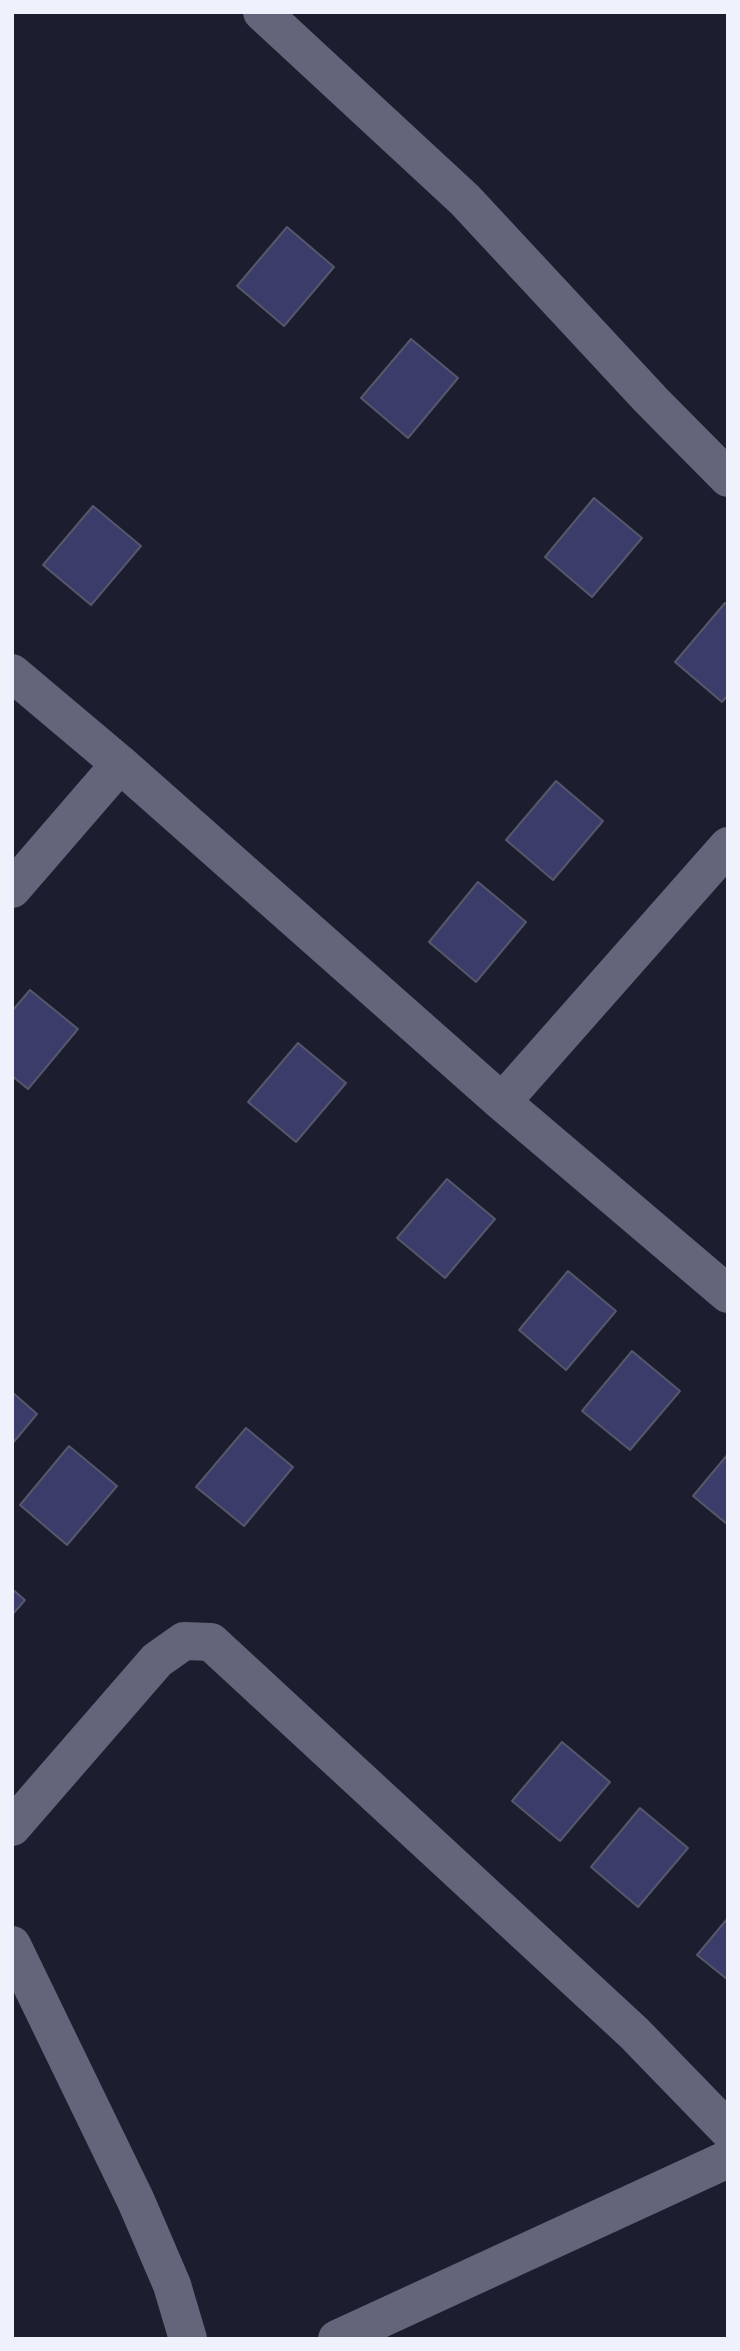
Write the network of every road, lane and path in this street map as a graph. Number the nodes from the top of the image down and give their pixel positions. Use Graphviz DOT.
graph roads {
  1 [pos="262,12"];
  2 [pos="728,478"];
  3 [pos="12,673"];
  4 [pos="120,764"];
  5 [pos="728,846"];
  6 [pos="12,889"];
  7 [pos="502,1102"];
  8 [pos="728,1294"];
  9 [pos="12,1827"];
  10 [pos="12,1945"];
  11 [pos="728,2130"];
  12 [pos="728,2159"];
  13 [pos="188,2339"];
  14 [pos="337,2339"];
  1 -- 2 [label="street"];
  3 -- 4 [label="street"];
  4 -- 6 [label="street"];
  4 -- 7 [label="street"];
  5 -- 7 [label="street"];
  7 -- 8 [label="street"];
  9 -- 11 [label="street"];
  10 -- 13 [label="street"];
  12 -- 14 [label="street"];
}
